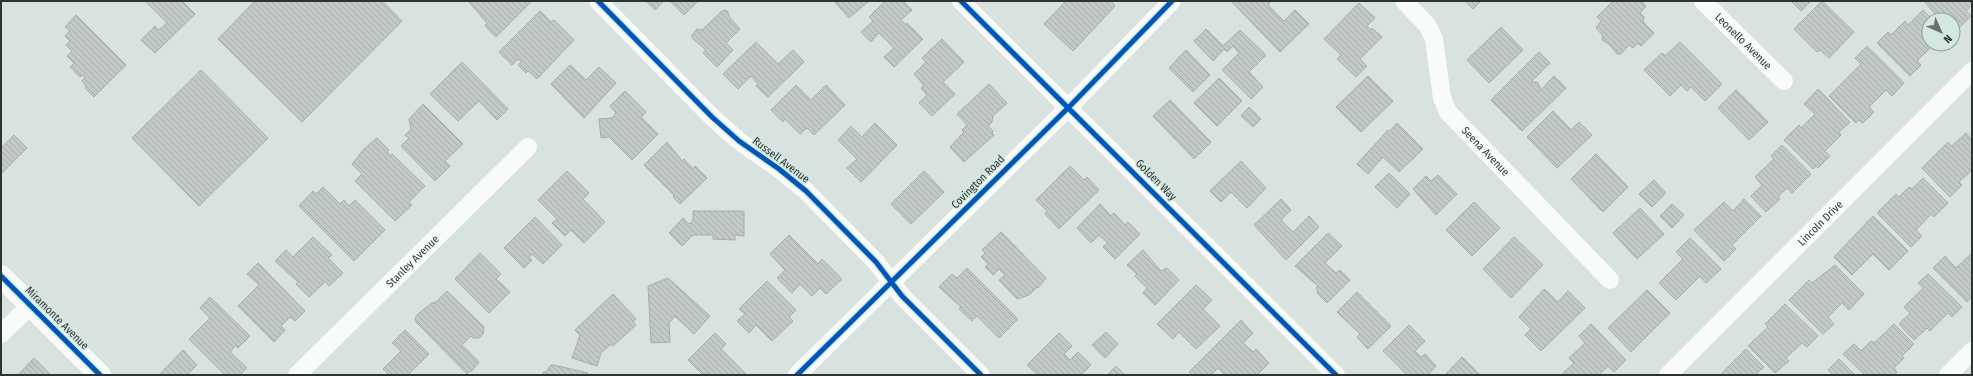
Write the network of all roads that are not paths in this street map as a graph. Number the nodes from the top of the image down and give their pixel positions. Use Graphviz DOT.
graph roads {
  1 [pos="598,1"];
  2 [pos="961,1"];
  3 [pos="1172,1"];
  4 [pos="1404,1"];
  5 [pos="1703,1"];
  6 [pos="1972,70"];
  7 [pos="1784,81"];
  8 [pos="1068,107"];
  9 [pos="528,147"];
  10 [pos="1,276"];
  11 [pos="1610,280"];
  12 [pos="892,282"];
  13 [pos="31,305"];
  14 [pos="1,334"];
  15 [pos="1972,351"];
  16 [pos="100,375"];
  17 [pos="297,375"];
  18 [pos="797,375"];
  19 [pos="981,375"];
  20 [pos="1336,375"];
  21 [pos="1668,375"];
  22 [pos="1948,375"];
  1 -- 12 [label="street, Russell Avenue"];
  2 -- 8 [label="street, Golden Way"];
  3 -- 8 [label="street, Covington Road"];
  4 -- 11 [label="street, Seena Avenue"];
  5 -- 7 [label="street, Leonello Avenue"];
  6 -- 21 [label="street, Lincoln Drive"];
  8 -- 12 [label="street, Covington Road"];
  8 -- 20 [label="street, Golden Way"];
  9 -- 17 [label="street, Stanley Avenue"];
  10 -- 13 [label="street, Miramonte Avenue"];
  12 -- 18 [label="street, Covington Road"];
  12 -- 19 [label="street, Russell Avenue"];
  13 -- 14 [label="street"];
  13 -- 16 [label="street, Miramonte Avenue"];
  15 -- 22 [label="street"];
}
